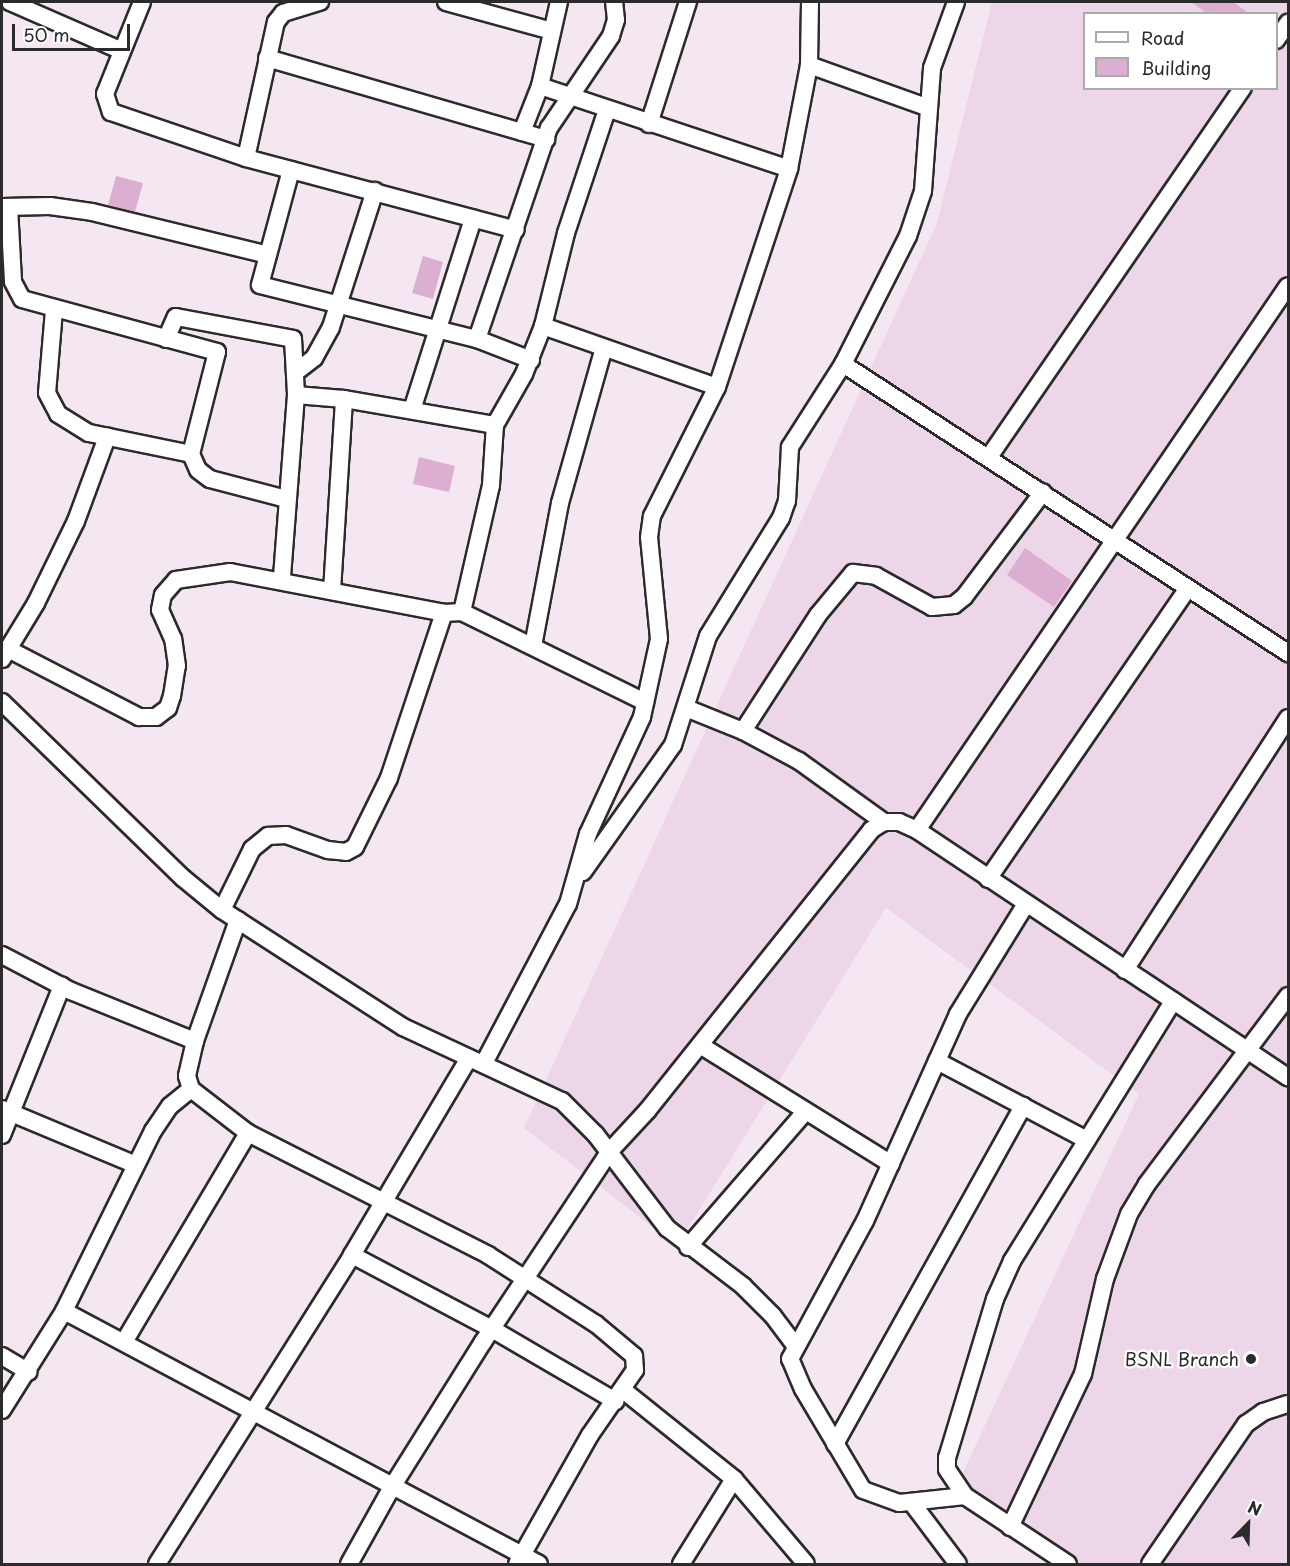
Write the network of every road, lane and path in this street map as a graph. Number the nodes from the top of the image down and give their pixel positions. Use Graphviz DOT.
graph roads {
  1 [pos="10,2"];
  2 [pos="142,2"];
  3 [pos="320,2"];
  4 [pos="446,2"];
  5 [pos="559,2"];
  6 [pos="614,2"];
  7 [pos="688,2"];
  8 [pos="806,2"];
  9 [pos="956,2"];
  10 [pos="1288,23"];
  11 [pos="552,31"];
  12 [pos="1278,37"];
  13 [pos="122,51"];
  14 [pos="267,58"];
  15 [pos="809,65"];
  16 [pos="540,86"];
  17 [pos="1242,90"];
  18 [pos="567,98"];
  19 [pos="926,107"];
  20 [pos="607,110"];
  21 [pos="649,124"];
  22 [pos="522,132"];
  23 [pos="546,139"];
  24 [pos="246,158"];
  25 [pos="789,169"];
  26 [pos="291,170"];
  27 [pos="375,191"];
  28 [pos="5,207"];
  29 [pos="473,219"];
  30 [pos="516,230"];
  31 [pos="268,255"];
  32 [pos="1288,285"];
  33 [pos="339,306"];
  34 [pos="54,310"];
  35 [pos="543,326"];
  36 [pos="437,331"];
  37 [pos="166,339"];
  38 [pos="477,339"];
  39 [pos="604,348"];
  40 [pos="531,360"];
  41 [pos="843,364"];
  42 [pos="296,372"];
  43 [pos="717,387"];
  44 [pos="296,395"];
  45 [pos="344,399"];
  46 [pos="412,410"];
  47 [pos="495,425"];
  48 [pos="107,437"];
  49 [pos="191,454"];
  50 [pos="989,457"];
  51 [pos="1043,492"];
  52 [pos="287,499"];
  53 [pos="1117,541"];
  54 [pos="282,579"];
  55 [pos="1187,589"];
  56 [pos="332,591"];
  57 [pos="462,612"];
  58 [pos="444,614"];
  59 [pos="533,646"];
  60 [pos="1288,653"];
  61 [pos="5,654"];
  62 [pos="2,702"];
  63 [pos="645,702"];
  64 [pos="686,708"];
  65 [pos="1288,718"];
  66 [pos="743,731"];
  67 [pos="884,822"];
  68 [pos="917,830"];
  69 [pos="988,879"];
  70 [pos="577,880"];
  71 [pos="1026,904"];
  72 [pos="222,910"];
  73 [pos="238,920"];
  74 [pos="2,955"];
  75 [pos="1125,970"];
  76 [pos="62,986"];
  77 [pos="1288,996"];
  78 [pos="1173,1001"];
  79 [pos="195,1041"];
  80 [pos="700,1045"];
  81 [pos="1249,1051"];
  82 [pos="476,1061"];
  83 [pos="937,1061"];
  84 [pos="1288,1077"];
  85 [pos="191,1089"];
  86 [pos="1023,1106"];
  87 [pos="6,1110"];
  88 [pos="806,1111"];
  89 [pos="248,1133"];
  90 [pos="2,1135"];
  91 [pos="1085,1139"];
  92 [pos="609,1152"];
  93 [pos="891,1164"];
  94 [pos="136,1165"];
  95 [pos="384,1203"];
  96 [pos="688,1247"];
  97 [pos="352,1255"];
  98 [pos="526,1278"];
  99 [pos="64,1311"];
  100 [pos="492,1329"];
  101 [pos="124,1342"];
  102 [pos="796,1346"];
  103 [pos="2,1356"];
  104 [pos="28,1372"];
  105 [pos="619,1396"];
  106 [pos="1288,1404"];
  107 [pos="252,1408"];
  108 [pos="2,1410"];
  109 [pos="836,1444"];
  110 [pos="734,1479"];
  111 [pos="392,1487"];
  112 [pos="965,1496"];
  113 [pos="912,1503"];
  114 [pos="1010,1527"];
  115 [pos="519,1560"];
  116 [pos="157,1564"];
  117 [pos="349,1564"];
  118 [pos="539,1564"];
  119 [pos="681,1564"];
  120 [pos="806,1564"];
  121 [pos="958,1564"];
  122 [pos="1068,1564"];
  123 [pos="1150,1564"];
  1 -- 13 [label="street"];
  2 -- 13 [label="street"];
  3 -- 14 [label="street"];
  4 -- 11 [label="street"];
  5 -- 11 [label="street"];
  6 -- 18 [label="street"];
  7 -- 21 [label="street"];
  8 -- 15 [label="street"];
  9 -- 19 [label="street"];
  10 -- 12 [label="street"];
  11 -- 16 [label="street"];
  13 -- 24 [label="street"];
  14 -- 22 [label="street"];
  14 -- 24 [label="street"];
  15 -- 19 [label="street"];
  15 -- 25 [label="street"];
  16 -- 18 [label="street"];
  16 -- 22 [label="street"];
  17 -- 50 [label="street"];
  18 -- 20 [label="street"];
  18 -- 23 [label="street"];
  19 -- 41 [label="street"];
  20 -- 21 [label="street"];
  20 -- 35 [label="street"];
  21 -- 25 [label="street"];
  22 -- 23 [label="street"];
  23 -- 30 [label="street"];
  24 -- 26 [label="street"];
  25 -- 43 [label="street"];
  26 -- 27 [label="street"];
  26 -- 31 [label="street"];
  27 -- 29 [label="street"];
  27 -- 33 [label="street"];
  28 -- 31 [label="street"];
  28 -- 34 [label="street"];
  29 -- 30 [label="street"];
  29 -- 36 [label="street"];
  30 -- 38 [label="street"];
  31 -- 33 [label="street"];
  32 -- 53 [label="street"];
  33 -- 36 [label="street"];
  33 -- 42 [label="street"];
  34 -- 37 [label="street"];
  34 -- 48 [label="street"];
  35 -- 39 [label="street"];
  35 -- 40 [label="street"];
  36 -- 38 [label="street"];
  36 -- 46 [label="street"];
  37 -- 42 [label="street"];
  37 -- 49 [label="street"];
  38 -- 40 [label="street"];
  39 -- 43 [label="street"];
  39 -- 59 [label="street"];
  40 -- 47 [label="street"];
  41 -- 50 [label="street"];
  41 -- 64 [label="street"];
  42 -- 44 [label="street"];
  43 -- 63 [label="street"];
  44 -- 45 [label="street"];
  44 -- 52 [label="street"];
  45 -- 46 [label="street"];
  45 -- 56 [label="street"];
  46 -- 47 [label="street"];
  47 -- 57 [label="street"];
  48 -- 49 [label="street"];
  48 -- 61 [label="street"];
  49 -- 52 [label="street"];
  50 -- 51 [label="street"];
  51 -- 53 [label="street"];
  51 -- 66 [label="street"];
  52 -- 54 [label="street"];
  53 -- 55 [label="street"];
  53 -- 68 [label="street"];
  54 -- 56 [label="street"];
  54 -- 61 [label="street"];
  55 -- 60 [label="street"];
  55 -- 69 [label="street"];
  56 -- 58 [label="street"];
  57 -- 58 [label="street"];
  57 -- 59 [label="street"];
  58 -- 72 [label="street"];
  59 -- 63 [label="street"];
  62 -- 72 [label="street"];
  63 -- 70 [label="street"];
  64 -- 66 [label="street"];
  64 -- 70 [label="street"];
  65 -- 75 [label="street"];
  66 -- 67 [label="street"];
  67 -- 68 [label="street"];
  67 -- 80 [label="street"];
  68 -- 69 [label="street"];
  69 -- 71 [label="street"];
  70 -- 82 [label="street"];
  71 -- 75 [label="street"];
  71 -- 83 [label="street"];
  72 -- 73 [label="street"];
  73 -- 79 [label="street"];
  73 -- 82 [label="street"];
  74 -- 76 [label="street"];
  75 -- 78 [label="street"];
  76 -- 79 [label="street"];
  76 -- 87 [label="street"];
  77 -- 81 [label="street"];
  78 -- 81 [label="street"];
  78 -- 91 [label="street"];
  79 -- 85 [label="street"];
  80 -- 88 [label="street"];
  80 -- 92 [label="street"];
  81 -- 84 [label="street"];
  81 -- 114 [label="street"];
  82 -- 92 [label="street"];
  82 -- 95 [label="street"];
  83 -- 86 [label="street"];
  83 -- 93 [label="street"];
  85 -- 89 [label="street"];
  85 -- 94 [label="street"];
  86 -- 91 [label="street"];
  86 -- 109 [label="street"];
  87 -- 90 [label="street"];
  87 -- 94 [label="street"];
  88 -- 93 [label="street"];
  88 -- 96 [label="street"];
  89 -- 95 [label="street"];
  89 -- 101 [label="street"];
  91 -- 112 [label="street"];
  92 -- 96 [label="street"];
  92 -- 98 [label="street"];
  93 -- 102 [label="street"];
  94 -- 99 [label="street"];
  95 -- 97 [label="street"];
  95 -- 98 [label="street"];
  96 -- 102 [label="street"];
  97 -- 100 [label="street"];
  97 -- 107 [label="street"];
  98 -- 100 [label="street"];
  98 -- 105 [label="street"];
  99 -- 101 [label="street"];
  99 -- 104 [label="street"];
  100 -- 105 [label="street"];
  100 -- 111 [label="street"];
  101 -- 107 [label="street"];
  102 -- 109 [label="street"];
  103 -- 104 [label="street"];
  104 -- 108 [label="street"];
  105 -- 110 [label="street"];
  105 -- 115 [label="street"];
  106 -- 123 [label="street"];
  107 -- 111 [label="street"];
  107 -- 116 [label="street"];
  109 -- 113 [label="street"];
  110 -- 119 [label="street"];
  110 -- 120 [label="street"];
  111 -- 115 [label="street"];
  111 -- 117 [label="street"];
  112 -- 113 [label="street"];
  112 -- 114 [label="street"];
  113 -- 121 [label="street"];
  114 -- 122 [label="street"];
  115 -- 118 [label="street"];
}
